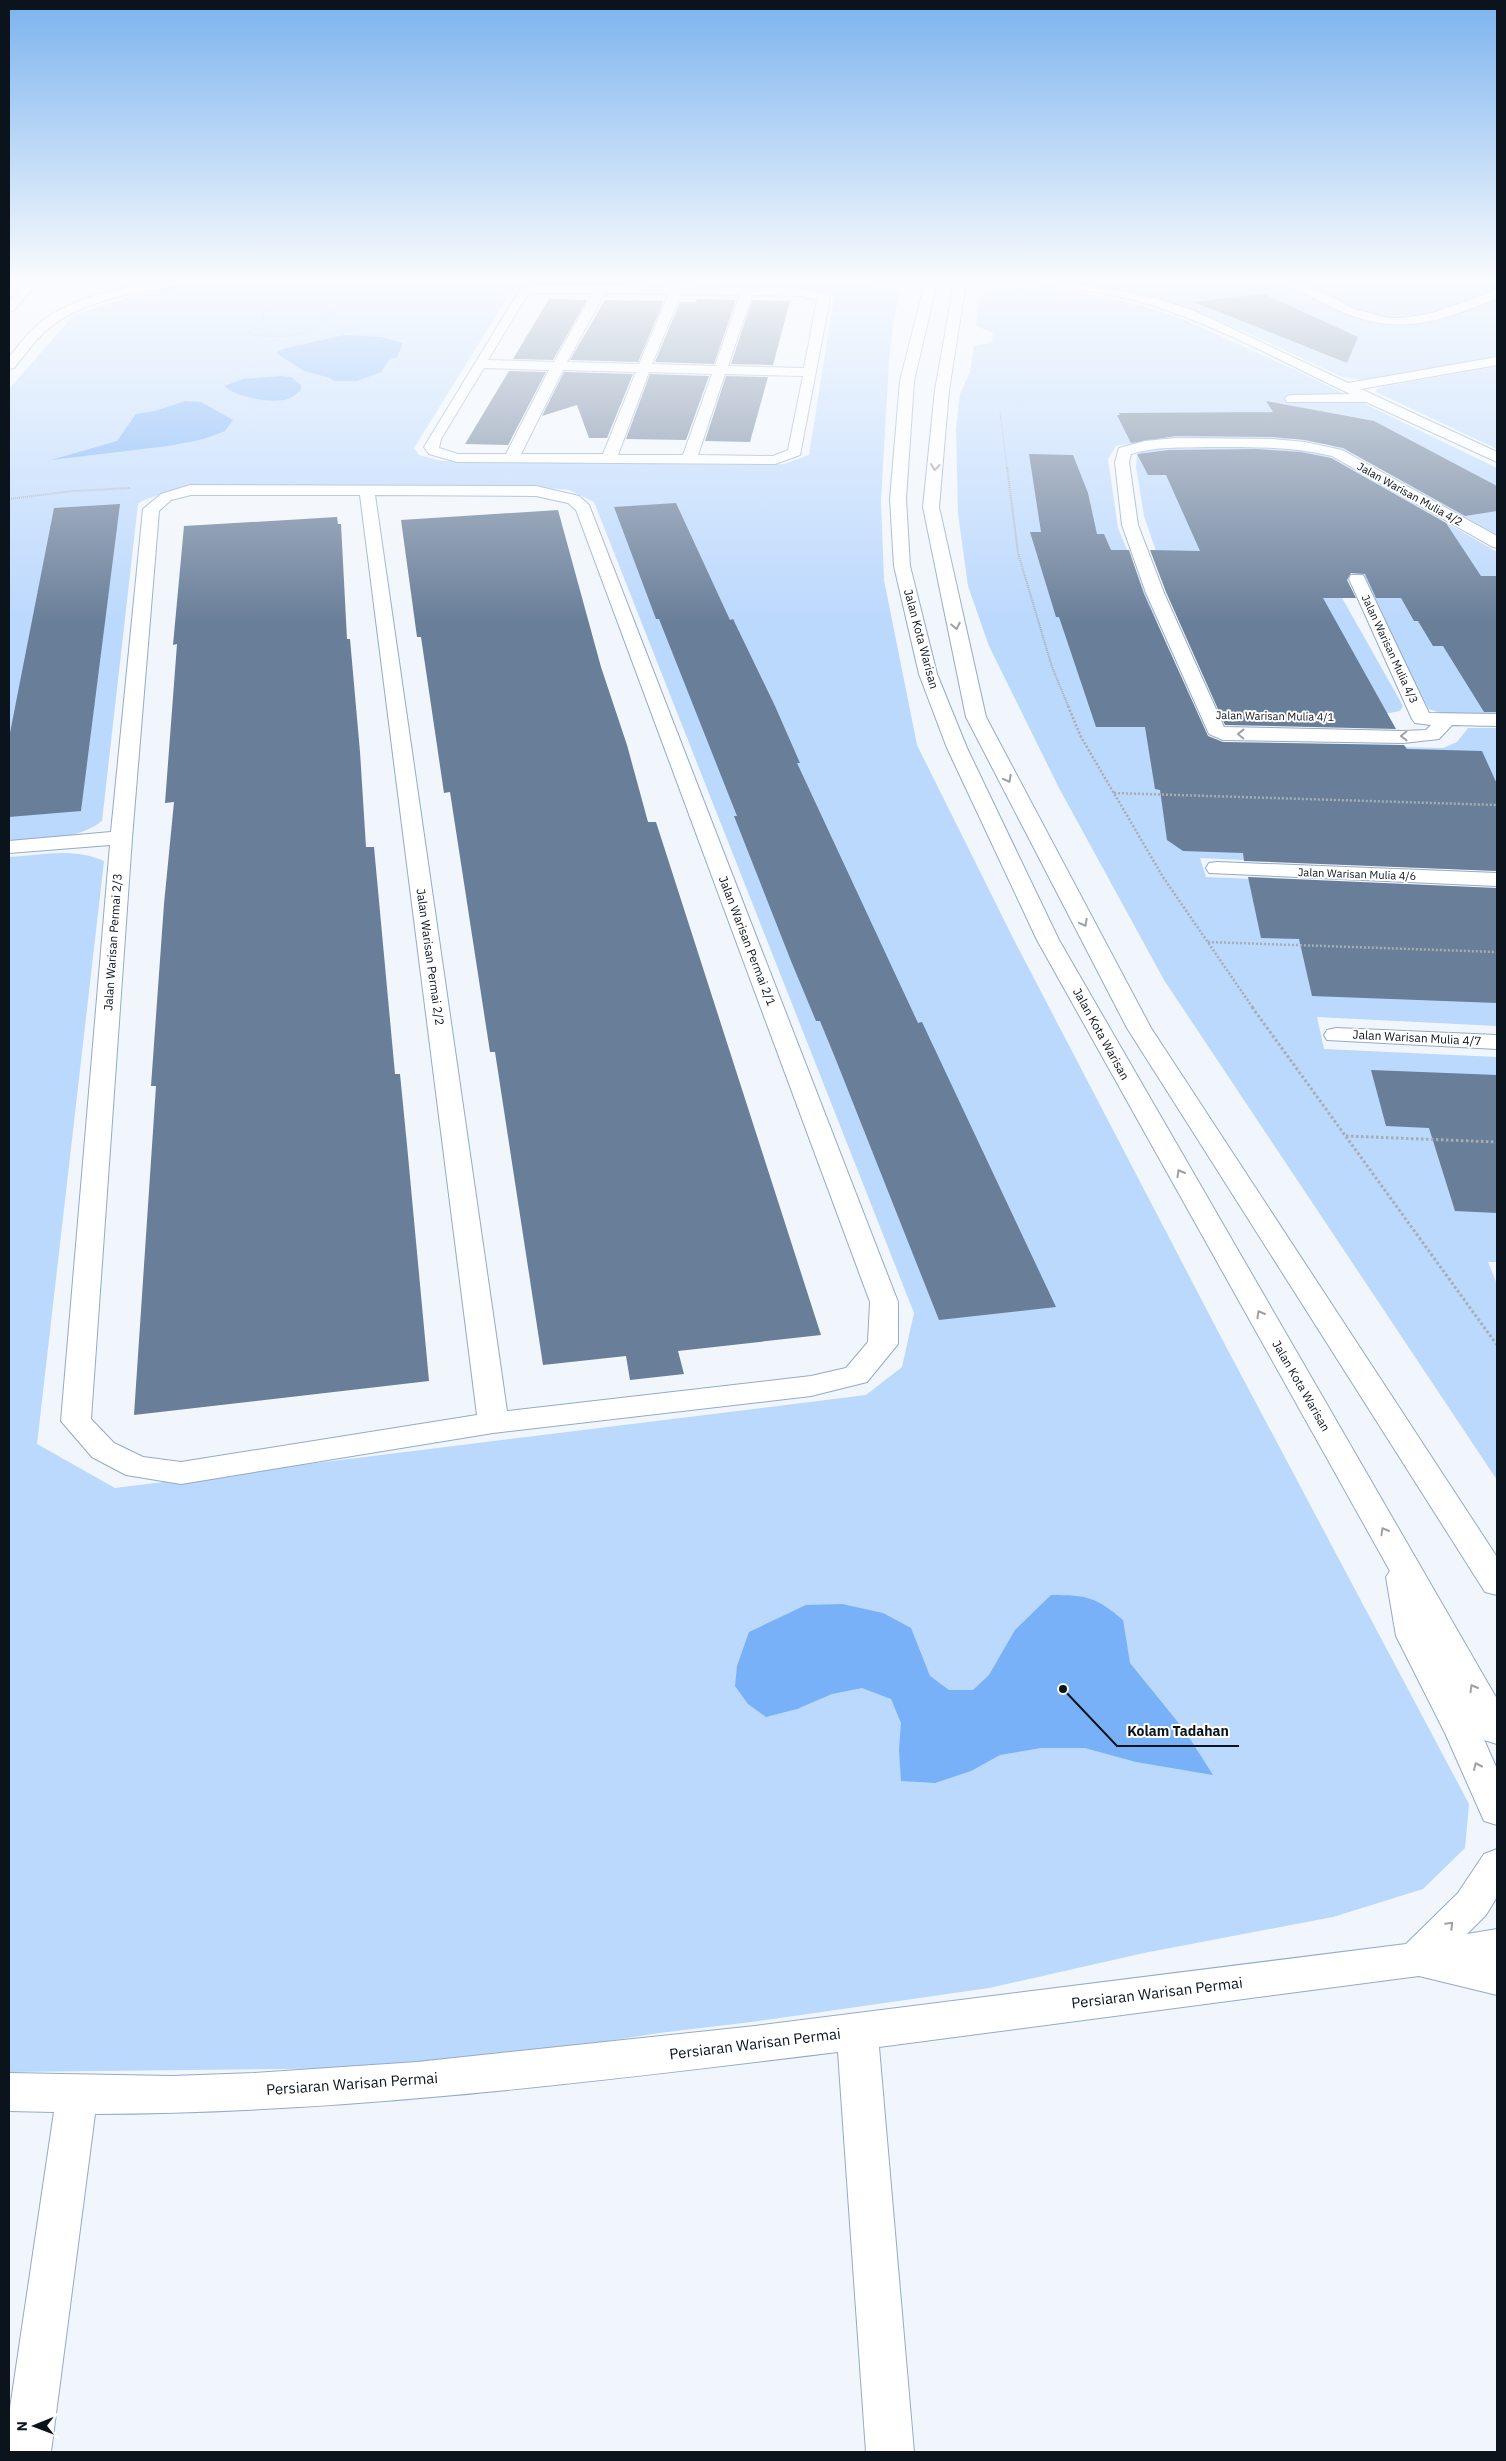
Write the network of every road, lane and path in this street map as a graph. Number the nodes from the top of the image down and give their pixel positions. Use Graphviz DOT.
graph roads {
  1 [pos="463,393"];
  2 [pos="545,393"];
  3 [pos="634,393"];
  4 [pos="712,393"];
  5 [pos="806,393"];
  6 [pos="907,393"];
  7 [pos="942,393"];
  8 [pos="1360,393"];
  9 [pos="1371,398"];
  10 [pos="1292,399"];
  11 [pos="1000,412"];
  12 [pos="512,458"];
  13 [pos="1497,458"];
  14 [pos="609,459"];
  15 [pos="689,460"];
  16 [pos="367,491"];
  17 [pos="185,492"];
  18 [pos="9,499"];
  19 [pos="1497,543"];
  20 [pos="1357,579"];
  21 [pos="1220,715"];
  22 [pos="1403,718"];
  23 [pos="1422,719"];
  24 [pos="1443,719"];
  25 [pos="1497,720"];
  26 [pos="1114,793"];
  27 [pos="1497,805"];
  28 [pos="121,838"];
  29 [pos="9,847"];
  30 [pos="1217,868"];
  31 [pos="1497,880"];
  32 [pos="1207,942"];
  33 [pos="1497,952"];
  34 [pos="1336,1034"];
  35 [pos="1497,1042"];
  36 [pos="1346,1136"];
  37 [pos="1497,1142"];
  38 [pos="1497,1345"];
  39 [pos="76,1421"];
  40 [pos="493,1423"];
  41 [pos="1400,1559"];
  42 [pos="1497,1583"];
  43 [pos="1497,1730"];
  44 [pos="1497,1810"];
  45 [pos="1497,1865"];
  46 [pos="1497,1946"];
  47 [pos="1416,1960"];
  48 [pos="1497,1978"];
  49 [pos="858,2032"];
  50 [pos="9,2092"];
  51 [pos="77,2096"];
  52 [pos="28,2452"];
  53 [pos="890,2452"];
  1 -- 12 [label="street"];
  2 -- 12 [label="street"];
  3 -- 14 [label="street"];
  4 -- 15 [label="street"];
  5 -- 15 [label="street"];
  41 -- 6 [label="street, Jalan Kota Warisan, one-way"];
  7 -- 42 [label="street, one-way"];
  8 -- 9 [label="street"];
  9 -- 10 [label="street"];
  9 -- 13 [label="street"];
  11 -- 26 [label="path"];
  12 -- 14 [label="street"];
  14 -- 15 [label="street"];
  16 -- 17 [label="street, Jalan Warisan Permai 2/1"];
  16 -- 40 [label="street, Jalan Warisan Permai 2/2"];
  16 -- 40 [label="street, Jalan Warisan Permai 2/1"];
  17 -- 18 [label="path"];
  17 -- 28 [label="street, Jalan Warisan Permai 2/3"];
  19 -- 21 [label="street, Jalan Warisan Mulia 4/2"];
  20 -- 23 [label="street, Jalan Warisan Mulia 4/3"];
  24 -- 21 [label="street, Jalan Warisan Mulia 4/1, one-way"];
  22 -- 23 [label="street"];
  23 -- 24 [label="street"];
  24 -- 25 [label="street"];
  26 -- 27 [label="path"];
  26 -- 32 [label="path"];
  28 -- 29 [label="street"];
  28 -- 39 [label="street, Jalan Warisan Permai 2/3"];
  30 -- 31 [label="street, Jalan Warisan Mulia 4/6"];
  32 -- 33 [label="path"];
  32 -- 36 [label="path"];
  34 -- 35 [label="street, Jalan Warisan Mulia 4/7"];
  36 -- 37 [label="path"];
  36 -- 38 [label="path"];
  39 -- 40 [label="street, Jalan Warisan Permai 2/1"];
  43 -- 41 [label="street, Jalan Kota Warisan, one-way"];
  44 -- 41 [label="street, one-way"];
  47 -- 45 [label="street, one-way"];
  46 -- 47 [label="street, Persiaran Warisan Permai"];
  47 -- 48 [label="street"];
  47 -- 49 [label="street, Persiaran Warisan Permai"];
  49 -- 51 [label="street, Persiaran Warisan Permai"];
  49 -- 53 [label="street"];
  50 -- 51 [label="street, Persiaran Warisan Permai"];
  51 -- 52 [label="street"];
}
